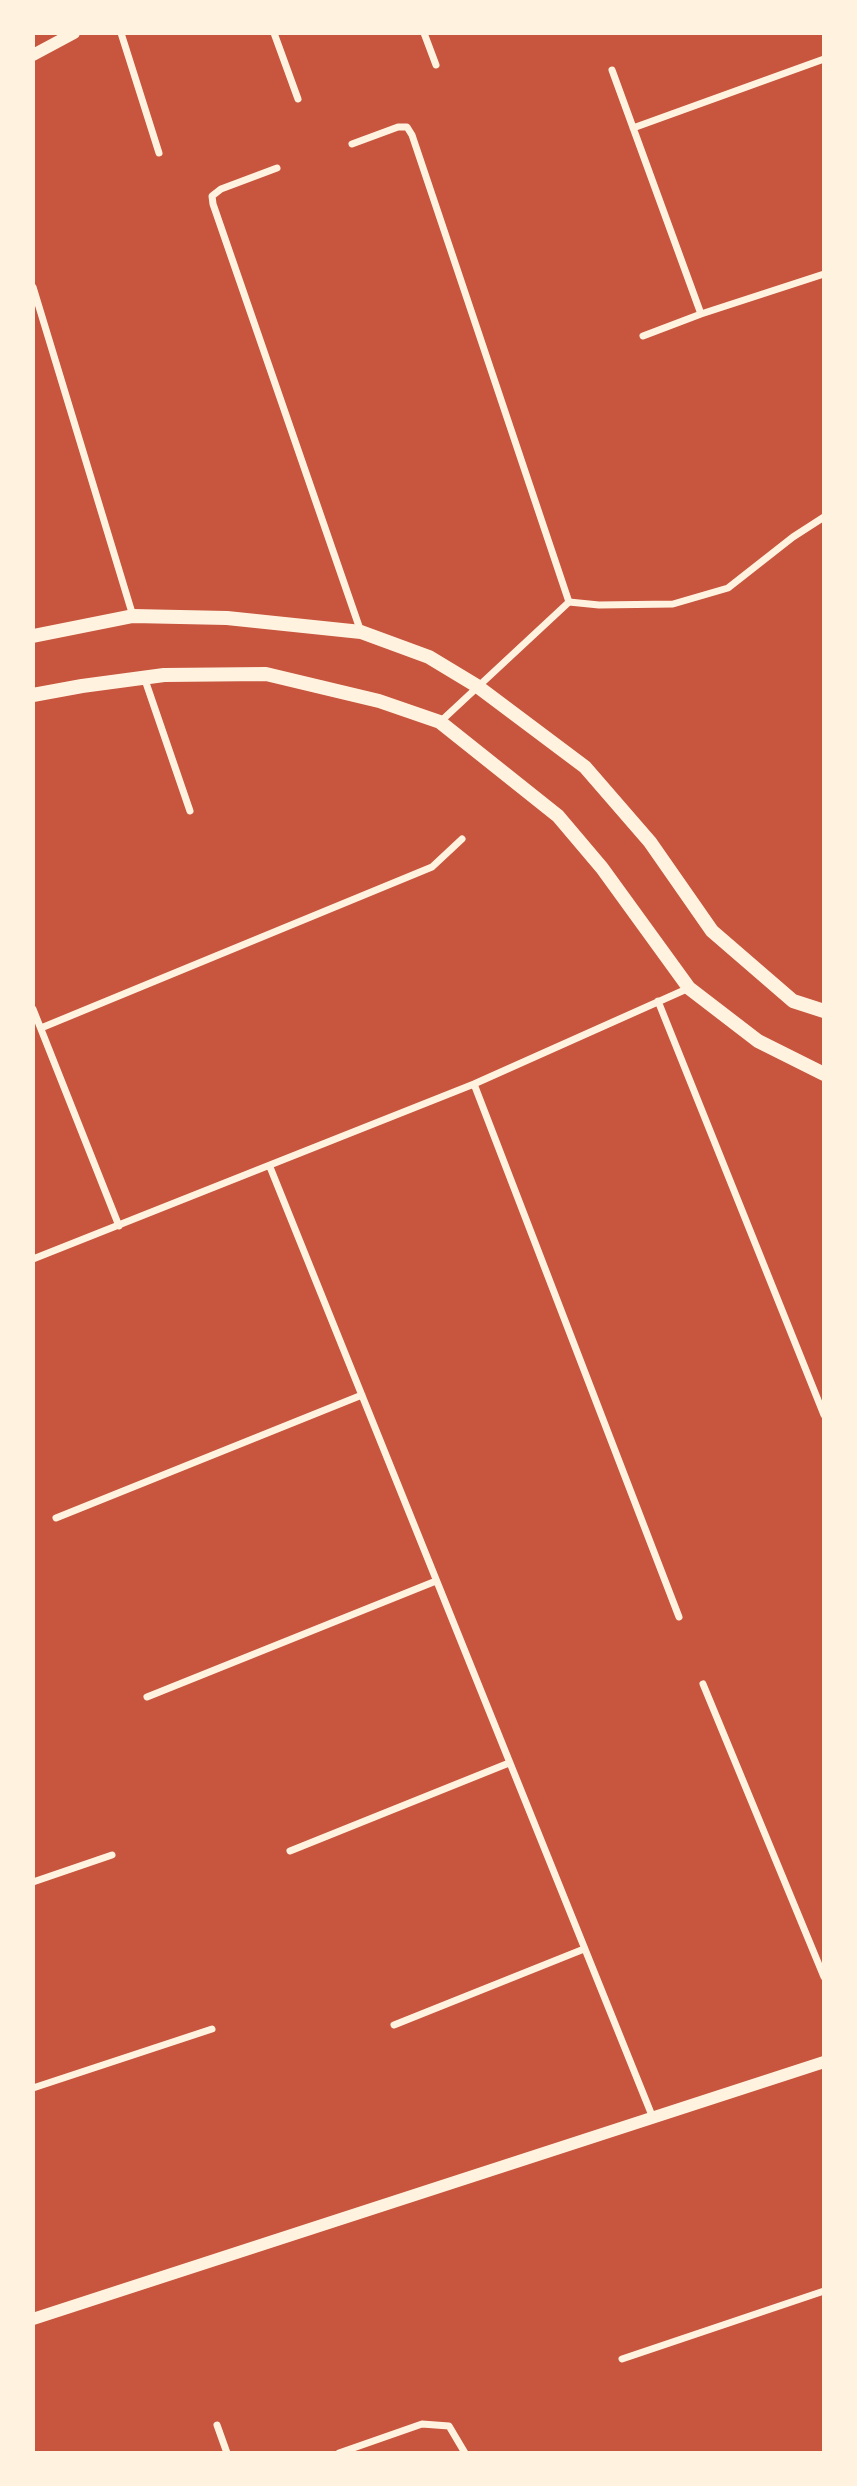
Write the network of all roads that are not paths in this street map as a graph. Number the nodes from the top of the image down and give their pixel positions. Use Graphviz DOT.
graph roads {
  1 [pos="74,33"];
  2 [pos="121,33"];
  3 [pos="274,33"];
  4 [pos="424,33"];
  5 [pos="33,55"];
  6 [pos="824,59"];
  7 [pos="436,65"];
  8 [pos="612,70"];
  9 [pos="298,99"];
  10 [pos="634,128"];
  11 [pos="352,144"];
  12 [pos="159,153"];
  13 [pos="276,168"];
  14 [pos="824,274"];
  15 [pos="33,287"];
  16 [pos="701,314"];
  17 [pos="643,336"];
  18 [pos="824,517"];
  19 [pos="569,602"];
  20 [pos="133,616"];
  21 [pos="361,632"];
  22 [pos="33,636"];
  23 [pos="144,677"];
  24 [pos="477,686"];
  25 [pos="33,695"];
  26 [pos="440,722"];
  27 [pos="190,811"];
  28 [pos="462,839"];
  29 [pos="689,988"];
  30 [pos="658,1000"];
  31 [pos="33,1009"];
  32 [pos="824,1011"];
  33 [pos="41,1028"];
  34 [pos="824,1074"];
  35 [pos="474,1084"];
  36 [pos="270,1167"];
  37 [pos="119,1226"];
  38 [pos="33,1259"];
  39 [pos="362,1395"];
  40 [pos="824,1415"];
  41 [pos="56,1518"];
  42 [pos="436,1581"];
  43 [pos="679,1617"];
  44 [pos="702,1684"];
  45 [pos="147,1697"];
  46 [pos="509,1763"];
  47 [pos="290,1851"];
  48 [pos="112,1856"];
  49 [pos="33,1882"];
  50 [pos="584,1949"];
  51 [pos="824,1977"];
  52 [pos="394,2025"];
  53 [pos="212,2029"];
  54 [pos="824,2062"];
  55 [pos="33,2088"];
  56 [pos="653,2118"];
  57 [pos="824,2291"];
  58 [pos="33,2319"];
  59 [pos="622,2359"];
  60 [pos="217,2426"];
  61 [pos="227,2453"];
  62 [pos="340,2453"];
  63 [pos="465,2453"];
  1 -- 5 [label="street"];
  2 -- 12 [label="street"];
  3 -- 9 [label="street"];
  4 -- 7 [label="street"];
  6 -- 10 [label="street"];
  8 -- 10 [label="street"];
  10 -- 16 [label="street"];
  11 -- 19 [label="street"];
  13 -- 21 [label="street"];
  14 -- 16 [label="street"];
  15 -- 20 [label="street"];
  16 -- 17 [label="street"];
  18 -- 19 [label="street"];
  19 -- 24 [label="street"];
  20 -- 21 [label="main road"];
  20 -- 22 [label="main road"];
  21 -- 24 [label="main road"];
  23 -- 25 [label="main road"];
  23 -- 26 [label="main road"];
  23 -- 27 [label="street"];
  24 -- 26 [label="street"];
  24 -- 32 [label="main road"];
  26 -- 29 [label="main road"];
  28 -- 33 [label="street"];
  29 -- 30 [label="street"];
  29 -- 34 [label="main road"];
  30 -- 35 [label="street"];
  30 -- 40 [label="street"];
  31 -- 33 [label="street"];
  33 -- 37 [label="street"];
  35 -- 36 [label="street"];
  35 -- 43 [label="street"];
  36 -- 37 [label="street"];
  36 -- 39 [label="street"];
  37 -- 38 [label="street"];
  39 -- 41 [label="street"];
  39 -- 42 [label="street"];
  42 -- 45 [label="street"];
  42 -- 46 [label="street"];
  44 -- 51 [label="street"];
  46 -- 47 [label="street"];
  46 -- 50 [label="street"];
  48 -- 49 [label="street"];
  50 -- 52 [label="street"];
  50 -- 56 [label="street"];
  53 -- 55 [label="street"];
  54 -- 56 [label="street"];
  56 -- 58 [label="street"];
  57 -- 59 [label="street"];
  60 -- 61 [label="street"];
  62 -- 63 [label="street"];
}
